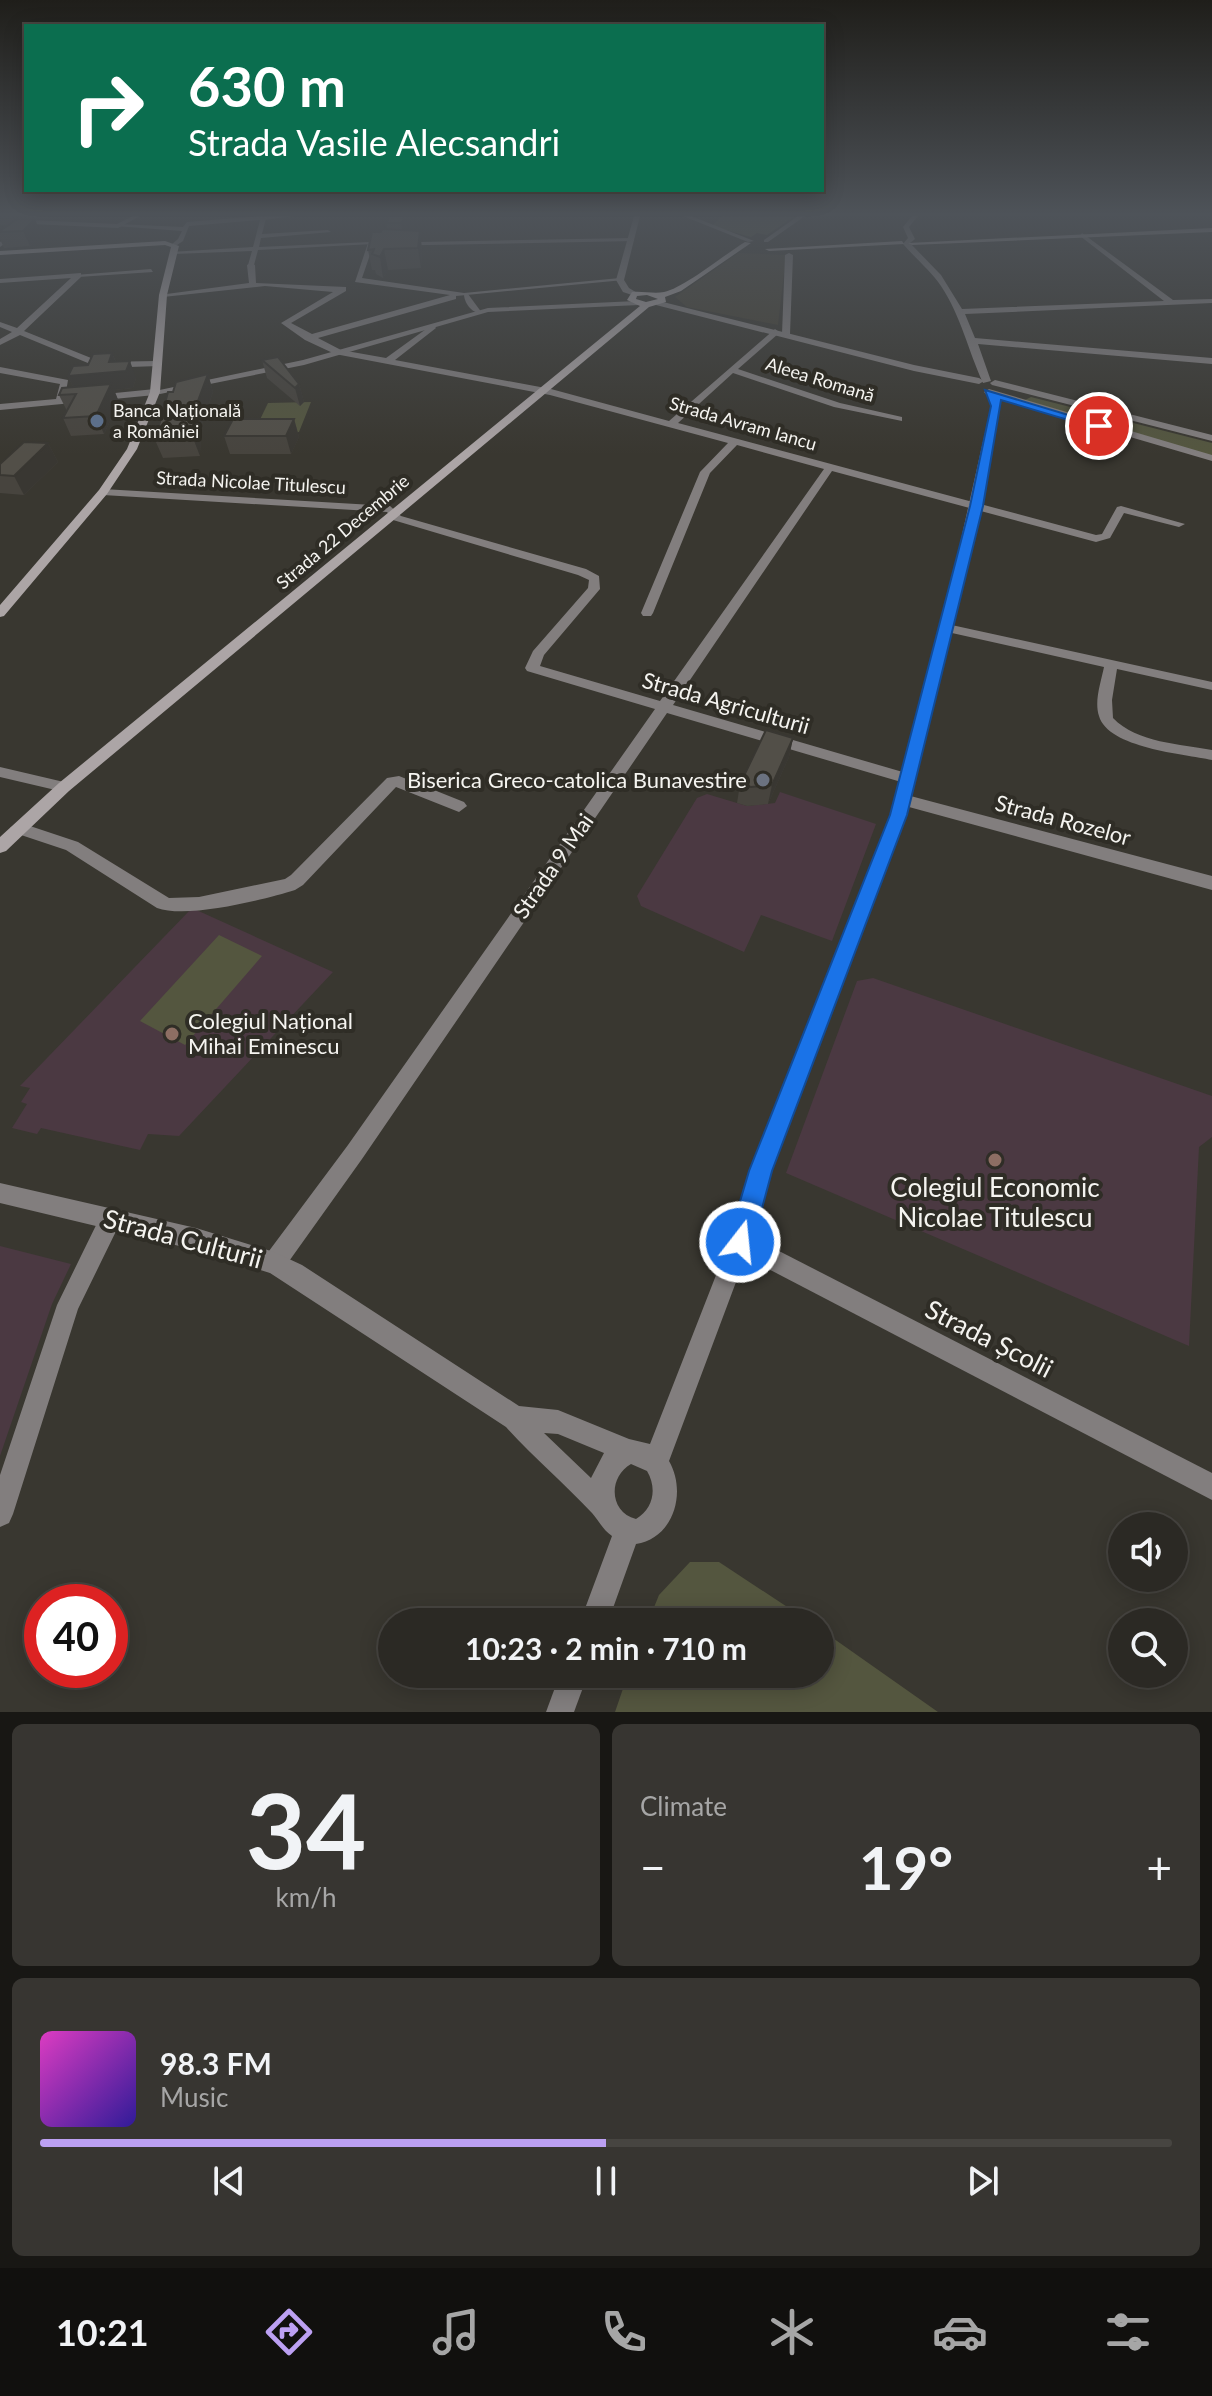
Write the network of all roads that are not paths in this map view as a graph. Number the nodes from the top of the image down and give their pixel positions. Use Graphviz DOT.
graph roads {
  1 [pos="163,295"];
  2 [pos="56,296"];
  3 [pos="325,296"];
  4 [pos="462,296"];
  5 [pos="465,296"];
  6 [pos="632,296"];
  7 [pos="644,296"];
  8 [pos="652,296"];
  9 [pos="667,296"];
  10 [pos="787,296"];
  11 [pos="950,296"];
  12 [pos="1163,296"];
  13 [pos="660,300"];
  14 [pos="1212,301"];
  15 [pos="638,302"];
  16 [pos="1172,303"];
  17 [pos="480,312"];
  18 [pos="959,312"];
  19 [pos="0,324"];
  20 [pos="433,326"];
  21 [pos="775,332"];
  22 [pos="17,333"];
  23 [pos="786,334"];
  24 [pos="308,338"];
  25 [pos="975,341"];
  26 [pos="0,342"];
  27 [pos="338,352"];
  28 [pos="388,361"];
  29 [pos="1212,361"];
  30 [pos="156,364"];
  31 [pos="0,370"];
  32 [pos="732,370"];
  33 [pos="986,386"];
  34 [pos="544,390"];
  35 [pos="155,392"];
  36 [pos="60,400"];
  37 [pos="0,407"];
  38 [pos="899,419"];
  39 [pos="672,423"];
  40 [pos="1212,438"];
  41 [pos="735,441"];
  42 [pos="1212,458"];
  43 [pos="830,467"];
  44 [pos="103,492"];
  45 [pos="976,506"];
  46 [pos="393,514"];
  47 [pos="1179,524"];
  48 [pos="0,613"];
  49 [pos="647,613"];
  50 [pos="947,628"];
  51 [pos="1111,664"];
  52 [pos="532,668"];
  53 [pos="1212,686"];
  54 [pos="662,708"];
  55 [pos="1212,755"];
  56 [pos="0,772"];
  57 [pos="908,779"];
  58 [pos="64,787"];
  59 [pos="903,800"];
  60 [pos="459,806"];
  61 [pos="18,828"];
  62 [pos="0,847"];
  63 [pos="1212,883"];
  64 [pos="0,1193"];
  65 [pos="111,1219"];
  66 [pos="740,1242"];
  67 [pos="274,1263"];
  68 [pos="515,1418"];
  69 [pos="629,1451"];
  70 [pos="656,1462"];
  71 [pos="1212,1487"];
  72 [pos="603,1506"];
  73 [pos="0,1514"];
  74 [pos="627,1532"];
  75 [pos="599,1608"];
  76 [pos="569,1688"];
  77 [pos="560,1712"];
  1 -- 30 [label="main road"];
  2 -- 22 [label="street"];
  3 -- 24 [label="street, Strada Avram Iancu"];
  4 -- 24 [label="street"];
  5 -- 17 [label="street"];
  6 -- 15 [label="street"];
  7 -- 15 [label="main road"];
  8 -- 13 [label="main road"];
  9 -- 13 [label="main road"];
  10 -- 23 [label="street"];
  11 -- 18 [label="street"];
  12 -- 16 [label="street"];
  13 -- 15 [label="main road"];
  13 -- 21 [label="street"];
  14 -- 16 [label="street"];
  15 -- 17 [label="street"];
  15 -- 34 [label="main road, Strada 22 Decembrie"];
  16 -- 18 [label="street"];
  17 -- 20 [label="street"];
  18 -- 25 [label="street"];
  19 -- 22 [label="street"];
  20 -- 27 [label="street"];
  20 -- 28 [label="street"];
  21 -- 23 [label="street"];
  21 -- 32 [label="street"];
  22 -- 26 [label="street"];
  22 -- 30 [label="street"];
  23 -- 33 [label="street"];
  24 -- 27 [label="street, Strada Avram Iancu"];
  25 -- 29 [label="street"];
  25 -- 33 [label="street"];
  27 -- 28 [label="street, Strada Avram Iancu"];
  27 -- 35 [label="street"];
  28 -- 34 [label="street, Strada Avram Iancu"];
  30 -- 35 [label="main road"];
  31 -- 36 [label="street"];
  32 -- 38 [label="street, Aleea Romană"];
  32 -- 39 [label="street"];
  33 -- 40 [label="street"];
  33 -- 42 [label="street"];
  33 -- 45 [label="street"];
  34 -- 39 [label="street, Strada Avram Iancu"];
  34 -- 46 [label="main road, Strada 22 Decembrie"];
  35 -- 36 [label="street"];
  35 -- 44 [label="main road"];
  36 -- 37 [label="street"];
  39 -- 41 [label="street, Strada Avram Iancu"];
  41 -- 43 [label="street, Strada Avram Iancu"];
  41 -- 49 [label="street"];
  43 -- 45 [label="street, Strada Avram Iancu"];
  43 -- 54 [label="street, Strada 9 Mai"];
  44 -- 46 [label="street, Strada Nicolae Titulescu"];
  44 -- 48 [label="main road"];
  45 -- 47 [label="street, Strada Avram Iancu"];
  45 -- 50 [label="street"];
  46 -- 52 [label="street, Strada Nicolae Titulescu"];
  46 -- 58 [label="main road, Strada 22 Decembrie"];
  50 -- 51 [label="street"];
  50 -- 57 [label="street"];
  51 -- 53 [label="street"];
  51 -- 55 [label="street"];
  52 -- 54 [label="street, Strada Agriculturii"];
  54 -- 57 [label="street, Strada Agriculturii"];
  54 -- 67 [label="street, Strada 9 Mai"];
  56 -- 58 [label="street"];
  57 -- 59 [label="street"];
  58 -- 61 [label="main road, Strada 22 Decembrie"];
  59 -- 63 [label="street, Strada Rozelor"];
  59 -- 66 [label="street"];
  60 -- 61 [label="street"];
  61 -- 62 [label="main road, Strada 22 Decembrie"];
  64 -- 65 [label="street, Strada Culturii"];
  65 -- 67 [label="street, Strada Culturii"];
  65 -- 73 [label="street"];
  66 -- 70 [label="street"];
  66 -- 71 [label="street, Strada Școlii"];
  67 -- 68 [label="street, Strada Culturii"];
  68 -- 69 [label="street, Strada Culturii"];
  68 -- 72 [label="street, Strada Culturii"];
  69 -- 70 [label="street"];
  69 -- 72 [label="street"];
  70 -- 74 [label="street"];
  72 -- 74 [label="street"];
  74 -- 75 [label="street"];
  76 -- 77 [label="street"];
}
